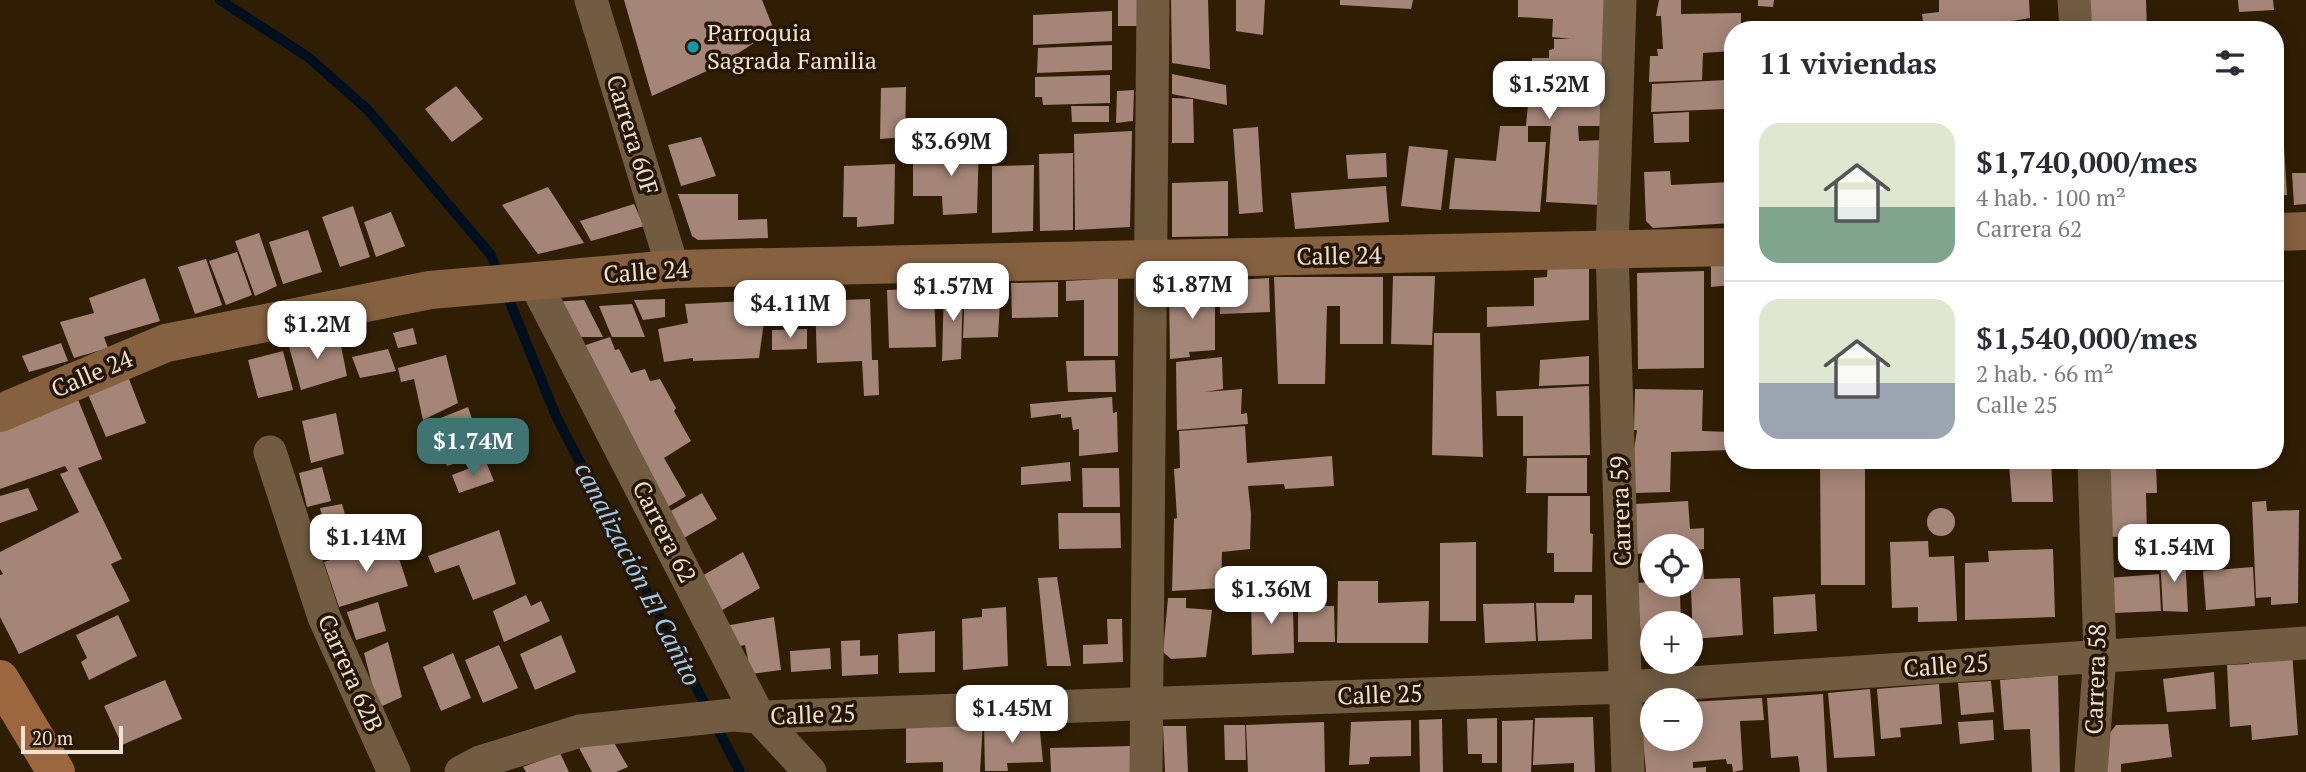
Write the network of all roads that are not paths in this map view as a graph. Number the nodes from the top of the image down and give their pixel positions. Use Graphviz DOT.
graph roads {
  1 [pos="591,0"];
  2 [pos="1153,0"];
  3 [pos="1620,0"];
  4 [pos="2074,0"];
  5 [pos="2075,21"];
  6 [pos="2306,231"];
  7 [pos="2284,232"];
  8 [pos="1724,247"];
  9 [pos="1612,250"];
  10 [pos="1150,260"];
  11 [pos="673,270"];
  12 [pos="527,281"];
  13 [pos="0,413"];
  14 [pos="270,452"];
  15 [pos="2094,469"];
  16 [pos="2306,643"];
  17 [pos="2100,656"];
  18 [pos="0,679"];
  19 [pos="1627,687"];
  20 [pos="1146,702"];
  21 [pos="746,716"];
  22 [pos="56,772"];
  23 [pos="394,772"];
  24 [pos="461,772"];
  25 [pos="810,772"];
  26 [pos="1146,772"];
  27 [pos="1628,772"];
  28 [pos="2091,772"];
  1 -- 11 [label="street, Carrera 60F"];
  2 -- 10 [label="street"];
  3 -- 9 [label="street, Carrera 59"];
  4 -- 5 [label="street"];
  6 -- 7 [label="main road"];
  8 -- 9 [label="main road, Calle 24"];
  9 -- 10 [label="main road, Calle 24"];
  9 -- 19 [label="street, Carrera 59"];
  10 -- 11 [label="main road, Calle 24"];
  10 -- 20 [label="street"];
  11 -- 12 [label="main road, Calle 24"];
  12 -- 13 [label="main road, Calle 24"];
  12 -- 21 [label="street, Carrera 62"];
  14 -- 23 [label="street, Carrera 62B"];
  15 -- 17 [label="street, Carrera 58"];
  16 -- 17 [label="street, Calle 25"];
  17 -- 19 [label="street, Calle 25"];
  17 -- 28 [label="street, Carrera 58"];
  18 -- 22 [label="main road"];
  19 -- 20 [label="street, Calle 25"];
  19 -- 27 [label="street, Carrera 59"];
  20 -- 21 [label="street, Calle 25"];
  20 -- 26 [label="street"];
  21 -- 24 [label="street, Calle 25"];
  21 -- 25 [label="street, Carrera 62"];
}
